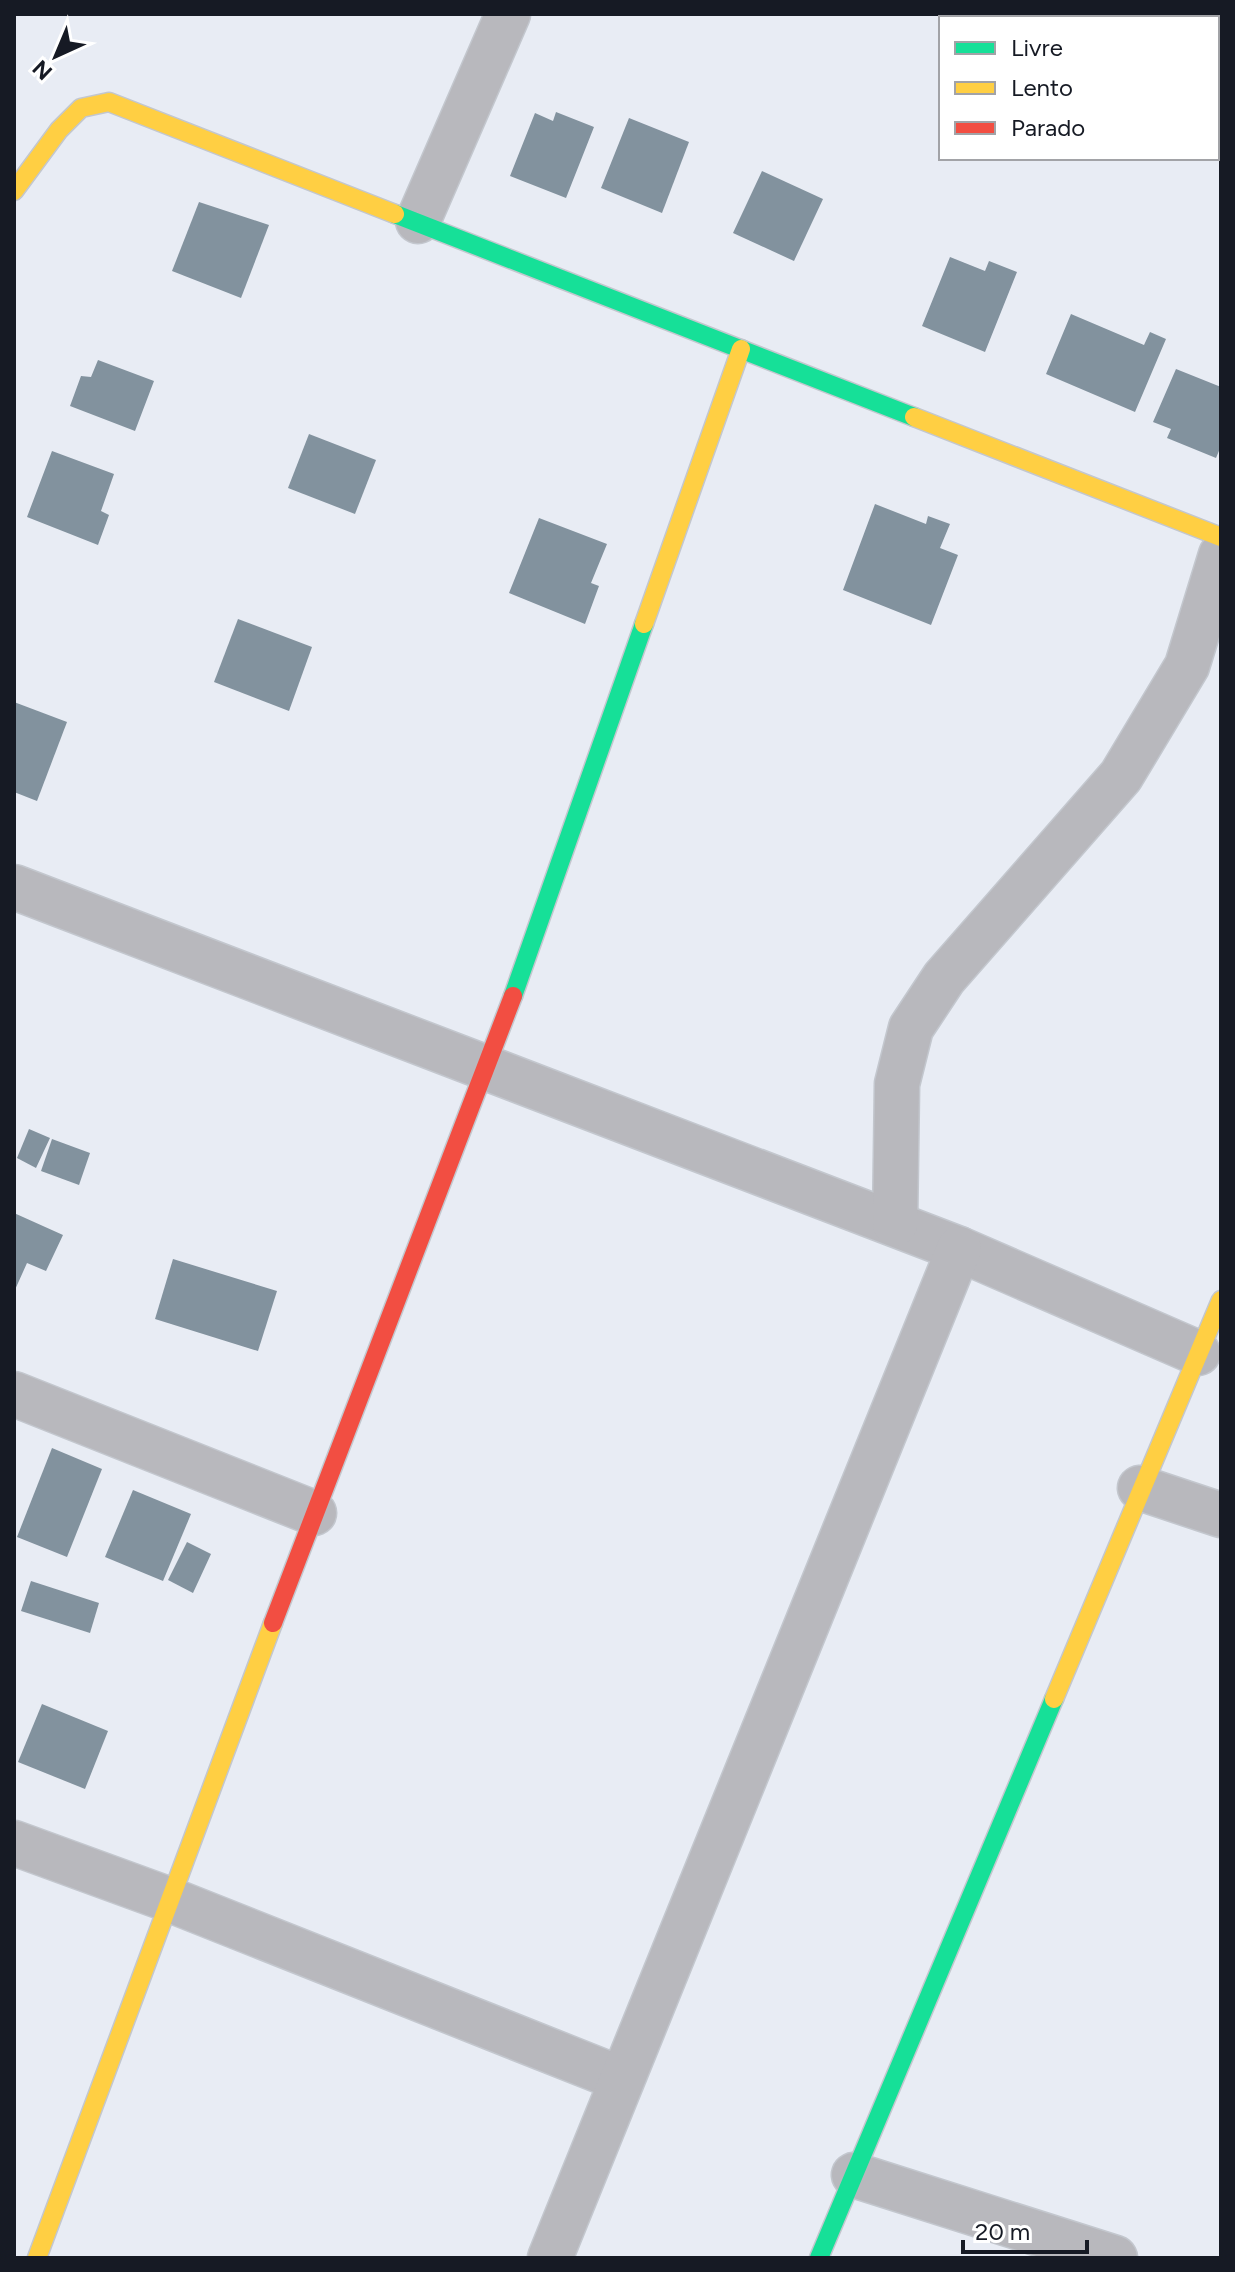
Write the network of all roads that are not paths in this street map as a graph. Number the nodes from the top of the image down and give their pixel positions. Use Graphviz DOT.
graph roads {
  1 [pos="508,14"];
  2 [pos="14,191"];
  3 [pos="418,221"];
  4 [pos="741,349"];
  5 [pos="1221,537"];
  6 [pos="1221,555"];
  7 [pos="14,887"];
  8 [pos="488,1066"];
  9 [pos="895,1224"];
  10 [pos="959,1249"];
  11 [pos="1221,1300"];
  12 [pos="1198,1353"];
  13 [pos="14,1394"];
  14 [pos="1140,1488"];
  15 [pos="314,1513"];
  16 [pos="1221,1515"];
  17 [pos="14,1843"];
  18 [pos="173,1901"];
  19 [pos="621,2079"];
  20 [pos="854,2175"];
  21 [pos="37,2258"];
  22 [pos="550,2258"];
  23 [pos="819,2258"];
  24 [pos="1115,2258"];
  1 -- 3 [label="street"];
  2 -- 3 [label="street"];
  3 -- 4 [label="street"];
  4 -- 5 [label="street"];
  4 -- 8 [label="street"];
  6 -- 9 [label="street"];
  7 -- 8 [label="street"];
  8 -- 9 [label="street"];
  8 -- 15 [label="street"];
  9 -- 10 [label="street"];
  10 -- 12 [label="street"];
  10 -- 19 [label="street"];
  11 -- 12 [label="street"];
  12 -- 14 [label="street"];
  13 -- 15 [label="street"];
  14 -- 16 [label="street"];
  14 -- 20 [label="street"];
  15 -- 18 [label="street"];
  17 -- 18 [label="street"];
  18 -- 19 [label="street"];
  18 -- 21 [label="street"];
  19 -- 22 [label="street"];
  20 -- 23 [label="street"];
  20 -- 24 [label="street"];
}
